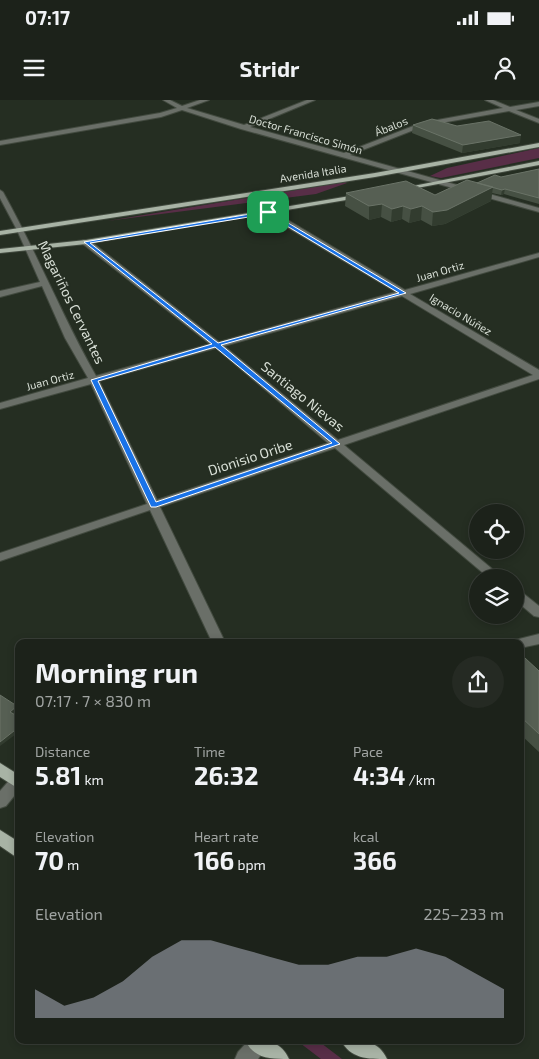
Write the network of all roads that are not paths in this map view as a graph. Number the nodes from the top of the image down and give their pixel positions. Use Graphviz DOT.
graph roads {
  1 [pos="166,100"];
  2 [pos="206,100"];
  3 [pos="312,100"];
  4 [pos="488,100"];
  5 [pos="539,104"];
  6 [pos="181,109"];
  7 [pos="510,110"];
  8 [pos="539,121"];
  9 [pos="243,128"];
  10 [pos="0,143"];
  11 [pos="539,145"];
  12 [pos="342,156"];
  13 [pos="468,158"];
  14 [pos="539,163"];
  15 [pos="396,171"];
  16 [pos="424,179"];
  17 [pos="438,182"];
  18 [pos="391,191"];
  19 [pos="0,192"];
  20 [pos="372,194"];
  21 [pos="539,210"];
  22 [pos="268,212"];
  23 [pos="21,230"];
  24 [pos="0,233"];
  25 [pos="86,242"];
  26 [pos="0,246"];
  27 [pos="28,246"];
  28 [pos="0,251"];
  29 [pos="539,255"];
  30 [pos="46,283"];
  31 [pos="404,293"];
  32 [pos="0,294"];
  33 [pos="216,345"];
  34 [pos="539,375"];
  35 [pos="94,380"];
  36 [pos="0,406"];
  37 [pos="337,444"];
  38 [pos="154,505"];
  39 [pos="0,557"];
  40 [pos="486,569"];
  41 [pos="524,600"];
  42 [pos="539,613"];
  43 [pos="539,638"];
  44 [pos="218,639"];
  45 [pos="524,642"];
  46 [pos="0,769"];
  47 [pos="15,779"];
  48 [pos="15,784"];
  49 [pos="0,802"];
  50 [pos="0,837"];
  51 [pos="15,849"];
  52 [pos="255,1044"];
  53 [pos="261,1044"];
  54 [pos="356,1044"];
  55 [pos="245,1059"];
  56 [pos="279,1059"];
  57 [pos="377,1059"];
  1 -- 6 [label="street, Doctor Francisco Simón"];
  2 -- 6 [label="street"];
  3 -- 9 [label="street"];
  4 -- 7 [label="street"];
  5 -- 7 [label="street, Ábalos"];
  6 -- 9 [label="street, Doctor Francisco Simón"];
  6 -- 10 [label="street"];
  7 -- 8 [label="street"];
  7 -- 12 [label="street, Ábalos"];
  9 -- 12 [label="street, Doctor Francisco Simón"];
  11 -- 13 [label="main road, Avenida Italia"];
  12 -- 15 [label="street, Doctor Francisco Simón"];
  13 -- 15 [label="main road, Avenida Italia"];
  13 -- 16 [label="main road"];
  14 -- 17 [label="main road"];
  15 -- 16 [label="street, Doctor Francisco Simón"];
  15 -- 23 [label="main road, Avenida Italia"];
  16 -- 17 [label="street"];
  17 -- 18 [label="main road"];
  17 -- 21 [label="street"];
  19 -- 23 [label="street, Magariños Cervantes"];
  20 -- 22 [label="main road"];
  22 -- 25 [label="main road"];
  22 -- 31 [label="street, Ignacio Núñez"];
  23 -- 24 [label="main road, Avenida Italia"];
  23 -- 27 [label="street, Magariños Cervantes"];
  25 -- 27 [label="main road"];
  25 -- 33 [label="street, Santiago Nievas"];
  26 -- 27 [label="main road"];
  27 -- 28 [label="main road"];
  27 -- 30 [label="street, Magariños Cervantes"];
  29 -- 31 [label="street, Juan Ortiz"];
  30 -- 32 [label="street"];
  30 -- 35 [label="street, Magariños Cervantes"];
  31 -- 33 [label="street, Juan Ortiz"];
  31 -- 34 [label="street, Ignacio Núñez"];
  33 -- 35 [label="street, Juan Ortiz"];
  33 -- 37 [label="street, Santiago Nievas"];
  34 -- 37 [label="street, Dionisio Oribe"];
  35 -- 36 [label="street, Juan Ortiz"];
  35 -- 38 [label="street, Magariños Cervantes"];
  37 -- 38 [label="street, Dionisio Oribe"];
  37 -- 40 [label="street, Santiago Nievas"];
  38 -- 39 [label="street, Dionisio Oribe"];
  38 -- 44 [label="street, Magariños Cervantes"];
  41 -- 42 [label="street"];
  43 -- 45 [label="street"];
  46 -- 47 [label="main road"];
  48 -- 49 [label="street"];
  50 -- 51 [label="main road"];
  52 -- 55 [label="street"];
  53 -- 56 [label="main road"];
  54 -- 57 [label="main road"];
}
